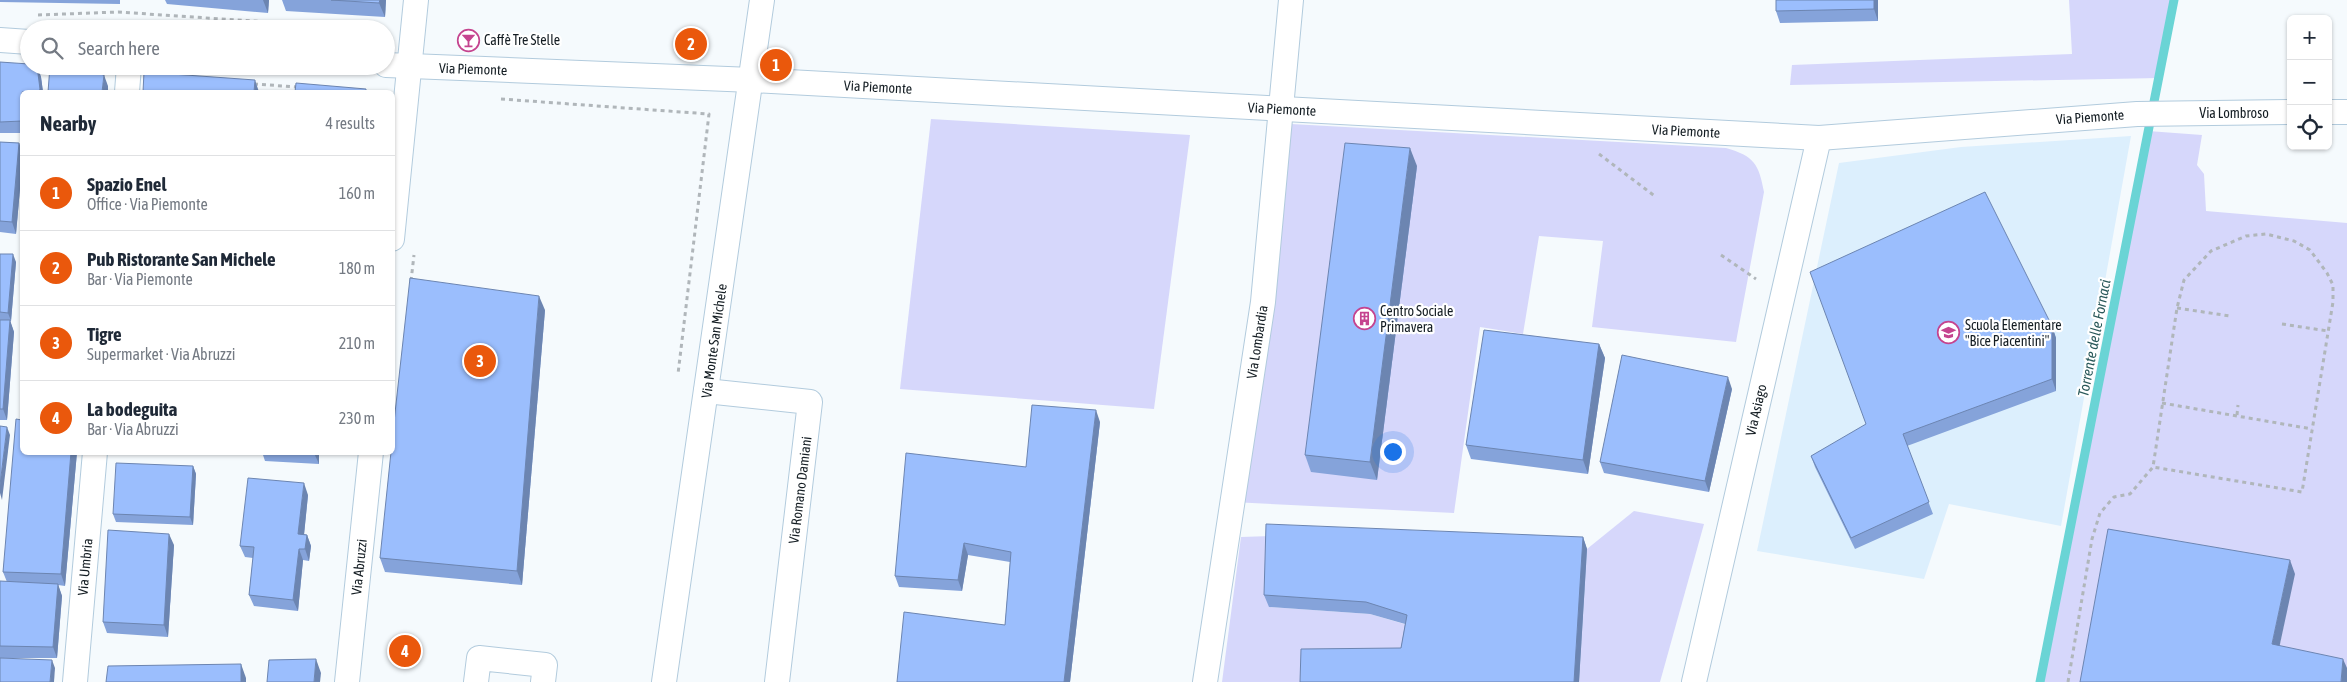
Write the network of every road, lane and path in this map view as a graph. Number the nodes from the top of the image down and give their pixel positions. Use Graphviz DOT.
graph roads {
  1 [pos="416,0"];
  2 [pos="762,0"];
  3 [pos="1291,0"];
  4 [pos="30,16"];
  5 [pos="238,20"];
  6 [pos="0,40"];
  7 [pos="20,41"];
  8 [pos="395,65"];
  9 [pos="410,66"];
  10 [pos="128,75"];
  11 [pos="752,80"];
  12 [pos="250,84"];
  13 [pos="307,87"];
  14 [pos="127,90"];
  15 [pos="500,99"];
  16 [pos="1282,110"];
  17 [pos="2287,112"];
  18 [pos="2332,112"];
  19 [pos="2347,112"];
  20 [pos="2177,113"];
  21 [pos="1818,138"];
  22 [pos="1596,152"];
  23 [pos="1656,197"];
  24 [pos="395,210"];
  25 [pos="414,251"];
  26 [pos="1721,255"];
  27 [pos="1756,279"];
  28 [pos="410,290"];
  29 [pos="2177,308"];
  30 [pos="2230,316"];
  31 [pos="2282,324"];
  32 [pos="2328,331"];
  33 [pos="678,377"];
  34 [pos="706,391"];
  35 [pos="2162,403"];
  36 [pos="2238,405"];
  37 [pos="2237,415"];
  38 [pos="2312,429"];
  39 [pos="95,455"];
  40 [pos="371,455"];
  41 [pos="2153,466"];
  42 [pos="75,682"];
  43 [pos="347,682"];
  44 [pos="476,682"];
  45 [pos="543,682"];
  46 [pos="664,682"];
  47 [pos="777,682"];
  48 [pos="1205,682"];
  49 [pos="1694,682"];
  50 [pos="2068,682"];
  1 -- 9 [label="street"];
  2 -- 11 [label="street, Via Monte San Michele"];
  3 -- 16 [label="street, Via Lombardia"];
  4 -- 5 [label="path"];
  6 -- 7 [label="street"];
  8 -- 9 [label="street, Via Piemonte"];
  9 -- 11 [label="street, Via Piemonte"];
  9 -- 24 [label="street"];
  10 -- 14 [label="street"];
  11 -- 16 [label="street, Via Piemonte"];
  11 -- 34 [label="street, Via Monte San Michele"];
  12 -- 13 [label="path"];
  15 -- 33 [label="path"];
  16 -- 21 [label="street, Via Piemonte"];
  16 -- 48 [label="street, Via Lombardia"];
  17 -- 20 [label="street, Via Lombroso"];
  18 -- 19 [label="street"];
  20 -- 21 [label="street, Via Piemonte"];
  21 -- 49 [label="street, Via Asiago"];
  22 -- 23 [label="path"];
  25 -- 28 [label="path"];
  26 -- 27 [label="path"];
  29 -- 30 [label="path"];
  29 -- 32 [label="path"];
  29 -- 35 [label="path"];
  31 -- 32 [label="path"];
  32 -- 38 [label="path"];
  34 -- 46 [label="street, Via Monte San Michele"];
  34 -- 47 [label="street, Via Romano Damiani"];
  35 -- 37 [label="path"];
  35 -- 41 [label="path"];
  36 -- 37 [label="path"];
  37 -- 38 [label="path"];
  38 -- 41 [label="path"];
  39 -- 42 [label="street, Via Umbria"];
  40 -- 43 [label="street, Via Abruzzi"];
  41 -- 50 [label="path"];
  44 -- 45 [label="street"];
}
